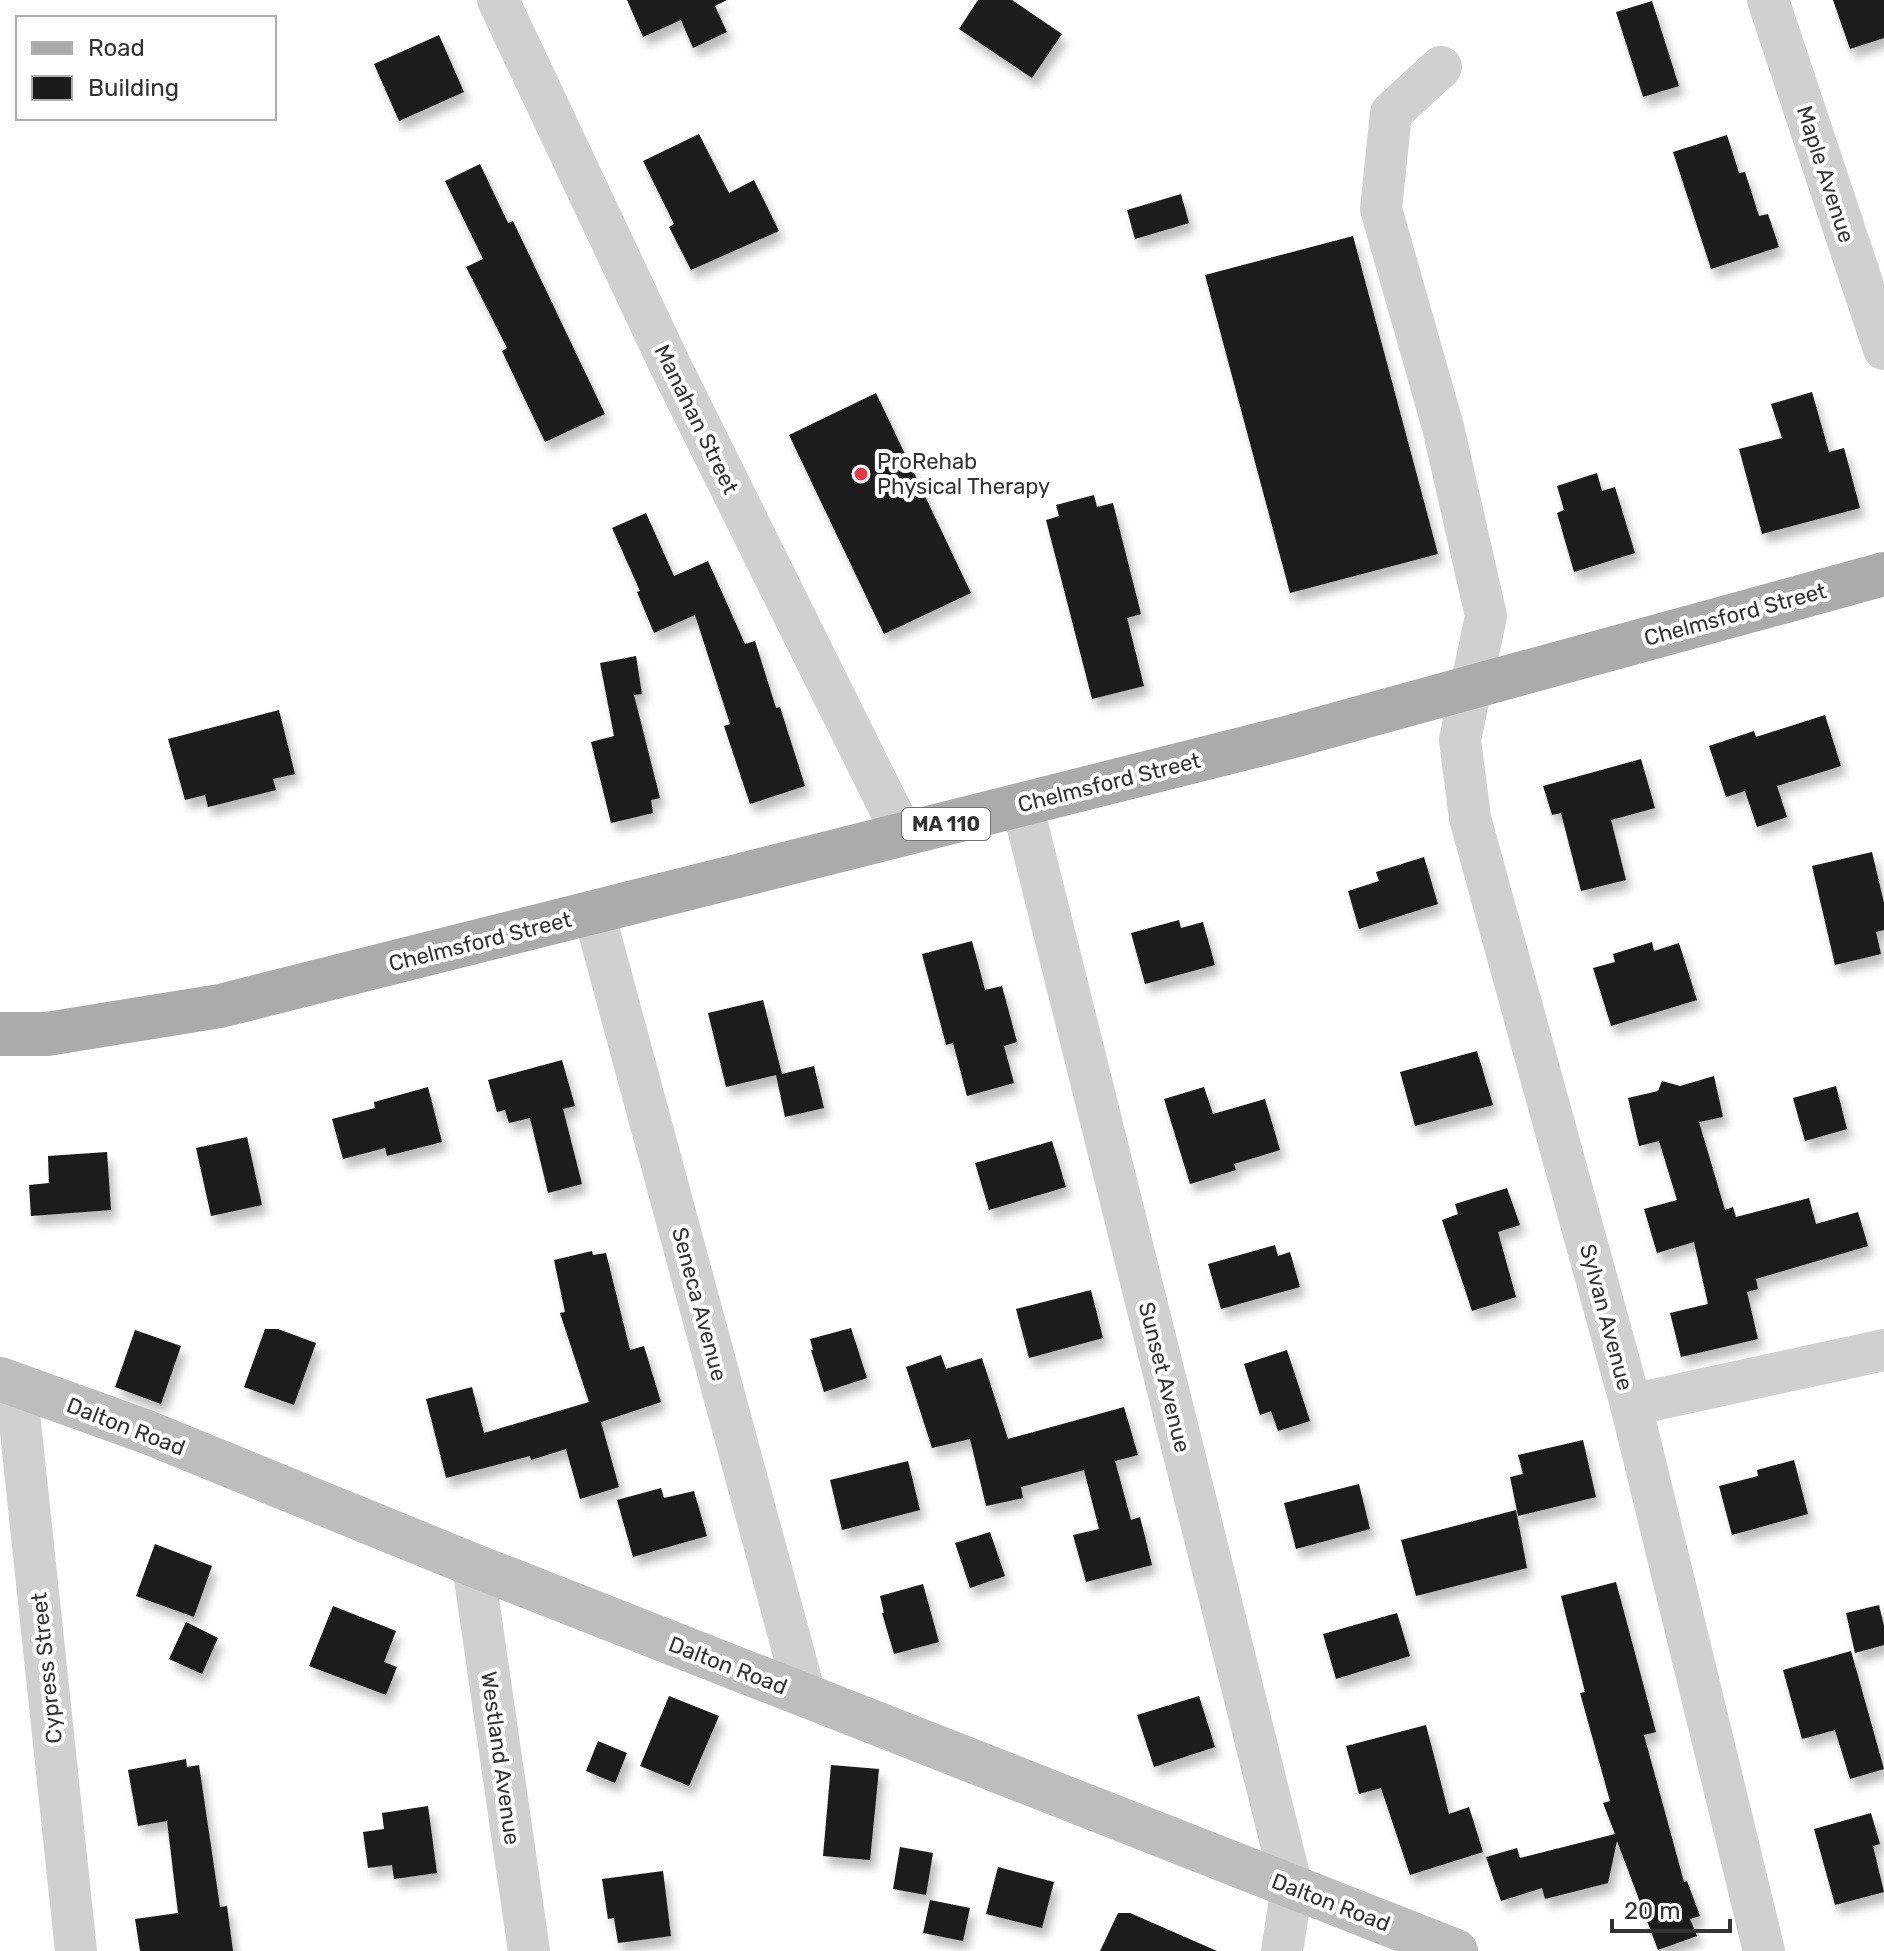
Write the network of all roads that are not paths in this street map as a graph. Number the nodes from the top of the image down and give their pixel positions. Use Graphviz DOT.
graph roads {
  1 [pos="498,0"];
  2 [pos="1768,0"];
  3 [pos="1441,67"];
  4 [pos="1884,349"];
  5 [pos="1884,574"];
  6 [pos="1474,685"];
  7 [pos="1022,804"];
  8 [pos="903,835"];
  9 [pos="594,913"];
  10 [pos="0,1034"];
  11 [pos="1884,1350"];
  12 [pos="8,1382"];
  13 [pos="1631,1405"];
  14 [pos="473,1565"];
  15 [pos="805,1695"];
  16 [pos="1292,1887"];
  17 [pos="76,1951"];
  18 [pos="529,1951"];
  19 [pos="1282,1951"];
  20 [pos="1456,1951"];
  21 [pos="1764,1951"];
  1 -- 8 [label="street, Manahan Street"];
  2 -- 4 [label="street, Maple Avenue"];
  3 -- 6 [label="street, Sylvan Avenue"];
  5 -- 6 [label="main road, Chelmsford Street / MA 110"];
  6 -- 7 [label="main road, Chelmsford Street / MA 110"];
  6 -- 13 [label="street, Sylvan Avenue"];
  7 -- 8 [label="main road, Chelmsford Street / MA 110"];
  7 -- 16 [label="street, Sunset Avenue"];
  8 -- 9 [label="main road, Chelmsford Street / MA 110"];
  9 -- 10 [label="main road, Chelmsford Street / MA 110"];
  9 -- 15 [label="street, Seneca Avenue"];
  11 -- 13 [label="street"];
  12 -- 14 [label="street, Dalton Road"];
  12 -- 17 [label="street, Cypress Street"];
  13 -- 21 [label="street, Sylvan Avenue"];
  14 -- 15 [label="street, Dalton Road"];
  14 -- 18 [label="street, Westland Avenue"];
  15 -- 16 [label="street, Dalton Road"];
  16 -- 19 [label="street, Sunset Avenue"];
  16 -- 20 [label="street, Dalton Road"];
}
